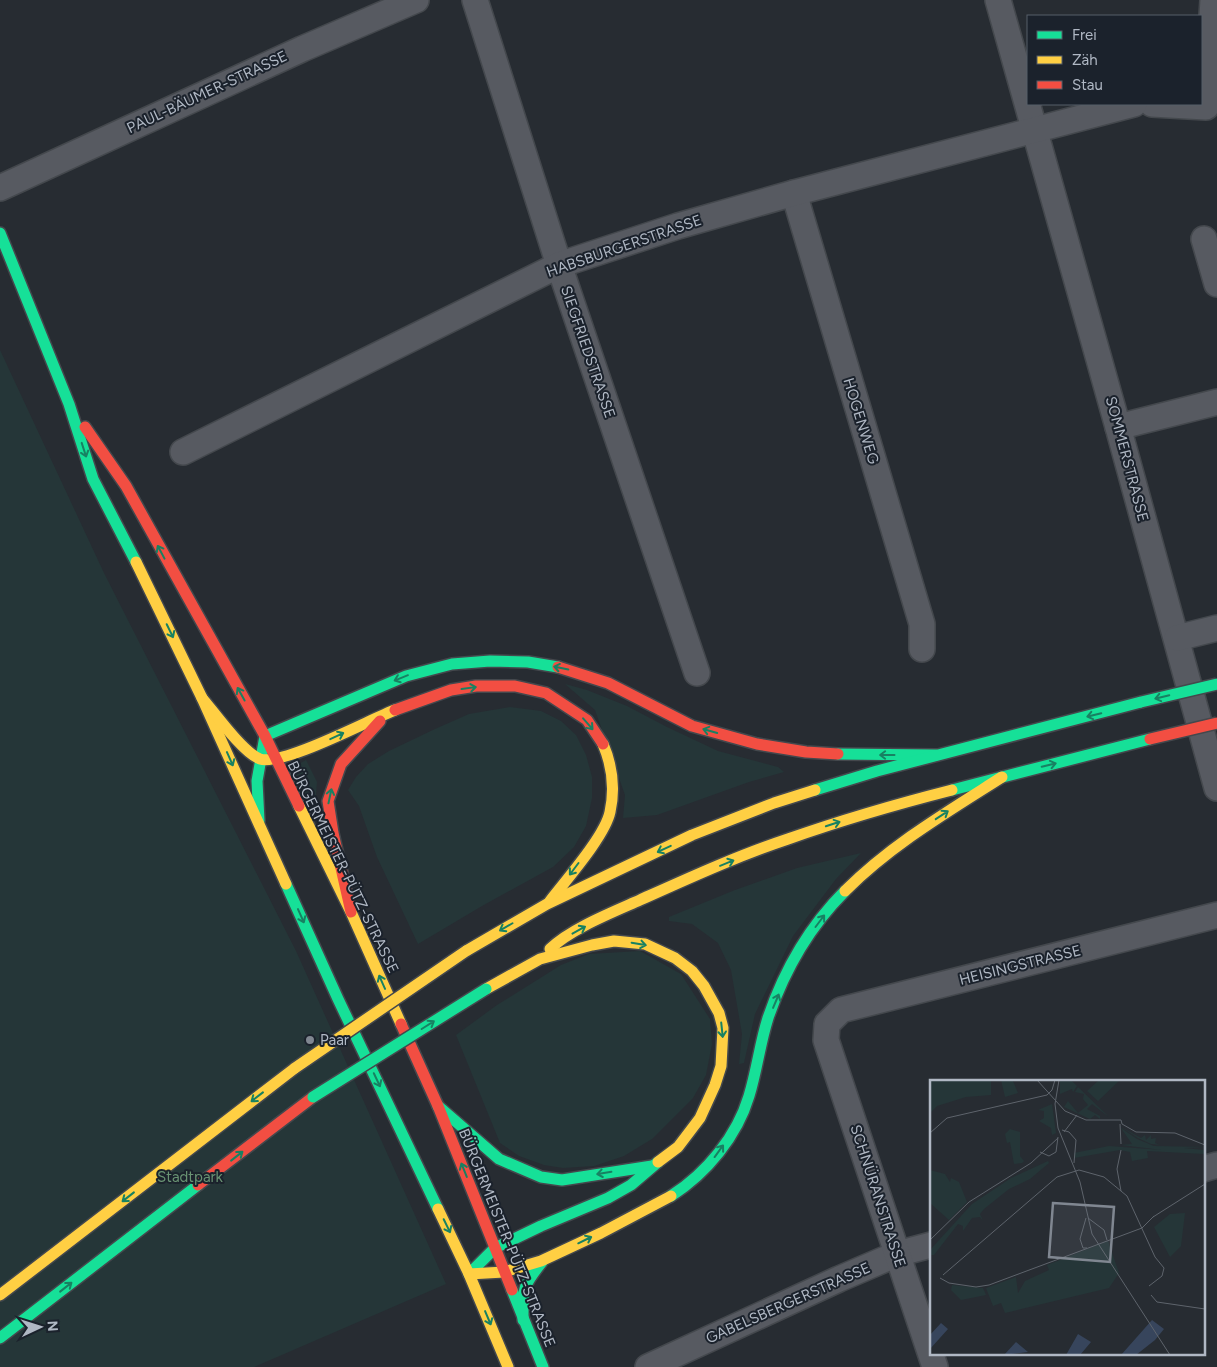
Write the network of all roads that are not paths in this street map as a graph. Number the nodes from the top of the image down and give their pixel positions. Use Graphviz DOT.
graph roads {
  1 [pos="416,0"];
  2 [pos="475,0"];
  3 [pos="998,0"];
  4 [pos="1214,9"];
  5 [pos="1027,103"];
  6 [pos="1028,105"];
  7 [pos="1130,105"];
  8 [pos="1170,105"];
  9 [pos="1035,131"];
  10 [pos="0,188"];
  11 [pos="794,193"];
  12 [pos="0,233"];
  13 [pos="1204,239"];
  14 [pos="558,265"];
  15 [pos="1217,284"];
  16 [pos="1217,402"];
  17 [pos="69,404"];
  18 [pos="1118,427"];
  19 [pos="184,452"];
  20 [pos="1217,628"];
  21 [pos="1177,638"];
  22 [pos="922,649"];
  23 [pos="697,673"];
  24 [pos="1217,684"];
  25 [pos="202,698"];
  26 [pos="389,712"];
  27 [pos="1217,723"];
  28 [pos="264,736"];
  29 [pos="936,755"];
  30 [pos="260,758"];
  31 [pos="275,759"];
  32 [pos="1002,777"];
  33 [pos="1217,788"];
  34 [pos="258,822"];
  35 [pos="547,904"];
  36 [pos="351,912"];
  37 [pos="1217,915"];
  38 [pos="540,959"];
  39 [pos="827,1024"];
  40 [pos="438,1106"];
  41 [pos="1217,1165"];
  42 [pos="652,1166"];
  43 [pos="1204,1169"];
  44 [pos="930,1245"];
  45 [pos="495,1248"];
  46 [pos="897,1254"];
  47 [pos="542,1262"];
  48 [pos="504,1272"];
  49 [pos="469,1274"];
  50 [pos="0,1295"];
  51 [pos="523,1320"];
  52 [pos="0,1338"];
  53 [pos="930,1352"];
  54 [pos="931,1354"];
  55 [pos="508,1367"];
  56 [pos="543,1367"];
  57 [pos="648,1367"];
  58 [pos="935,1367"];
  1 -- 10 [label="street, PAUL-BÄUMER-STRASSE"];
  2 -- 14 [label="street, SIEGFRIEDSTRASSE"];
  3 -- 5 [label="street, SOMMERSTRASSE"];
  4 -- 8 [label="street"];
  6 -- 9 [label="street, SOMMERSTRASSE"];
  7 -- 9 [label="street"];
  9 -- 11 [label="street, HABSBURGERSTRASSE"];
  9 -- 18 [label="street, SOMMERSTRASSE"];
  11 -- 14 [label="street, HABSBURGERSTRASSE"];
  11 -- 22 [label="street, HOGENWEG"];
  12 -- 17 [label="main road, BÜRGERMEISTER-PÜTZ-STRASSE"];
  13 -- 15 [label="street"];
  14 -- 19 [label="street, HABSBURGERSTRASSE"];
  14 -- 23 [label="street, SIEGFRIEDSTRASSE"];
  16 -- 18 [label="street"];
  17 -- 25 [label="main road, BÜRGERMEISTER-PÜTZ-STRASSE, one-way"];
  28 -- 17 [label="main road, BÜRGERMEISTER-PÜTZ-STRASSE, one-way"];
  18 -- 21 [label="street, SOMMERSTRASSE"];
  20 -- 21 [label="street"];
  21 -- 33 [label="street, SOMMERSTRASSE"];
  24 -- 29 [label="main road, one-way, bridge"];
  25 -- 30 [label="main road"];
  25 -- 34 [label="main road, BÜRGERMEISTER-PÜTZ-STRASSE, one-way"];
  31 -- 26 [label="main road, one-way"];
  26 -- 35 [label="main road, one-way"];
  36 -- 26 [label="main road, one-way"];
  32 -- 27 [label="main road, one-way, bridge"];
  29 -- 28 [label="main road, one-way"];
  28 -- 30 [label="main road"];
  28 -- 31 [label="main road, BÜRGERMEISTER-PÜTZ-STRASSE"];
  29 -- 35 [label="main road, one-way"];
  30 -- 31 [label="main road"];
  30 -- 34 [label="main road"];
  31 -- 36 [label="main road, BÜRGERMEISTER-PÜTZ-STRASSE"];
  38 -- 32 [label="main road, one-way"];
  47 -- 32 [label="main road, one-way"];
  34 -- 49 [label="main road, BÜRGERMEISTER-PÜTZ-STRASSE, one-way"];
  35 -- 50 [label="main road, one-way, bridge"];
  40 -- 36 [label="main road, BÜRGERMEISTER-PÜTZ-STRASSE, one-way"];
  37 -- 39 [label="street, HEISINGSTRASSE"];
  38 -- 42 [label="main road, one-way"];
  52 -- 38 [label="main road, one-way, bridge"];
  39 -- 46 [label="street, SCHNÜRANSTRASSE"];
  42 -- 40 [label="main road, one-way"];
  45 -- 40 [label="main road, BÜRGERMEISTER-PÜTZ-STRASSE, one-way"];
  41 -- 43 [label="street"];
  42 -- 45 [label="main road"];
  44 -- 46 [label="street, GABELSBERGERSTRASSE"];
  45 -- 48 [label="main road, BÜRGERMEISTER-PÜTZ-STRASSE"];
  45 -- 49 [label="main road"];
  46 -- 53 [label="street, SCHNÜRANSTRASSE"];
  46 -- 57 [label="street, GABELSBERGERSTRASSE"];
  47 -- 48 [label="main road"];
  47 -- 51 [label="main road"];
  48 -- 49 [label="main road"];
  48 -- 51 [label="main road, BÜRGERMEISTER-PÜTZ-STRASSE"];
  49 -- 55 [label="main road, BÜRGERMEISTER-PÜTZ-STRASSE, one-way"];
  51 -- 56 [label="main road, BÜRGERMEISTER-PÜTZ-STRASSE"];
  54 -- 58 [label="street, SCHNÜRANSTRASSE"];
}
